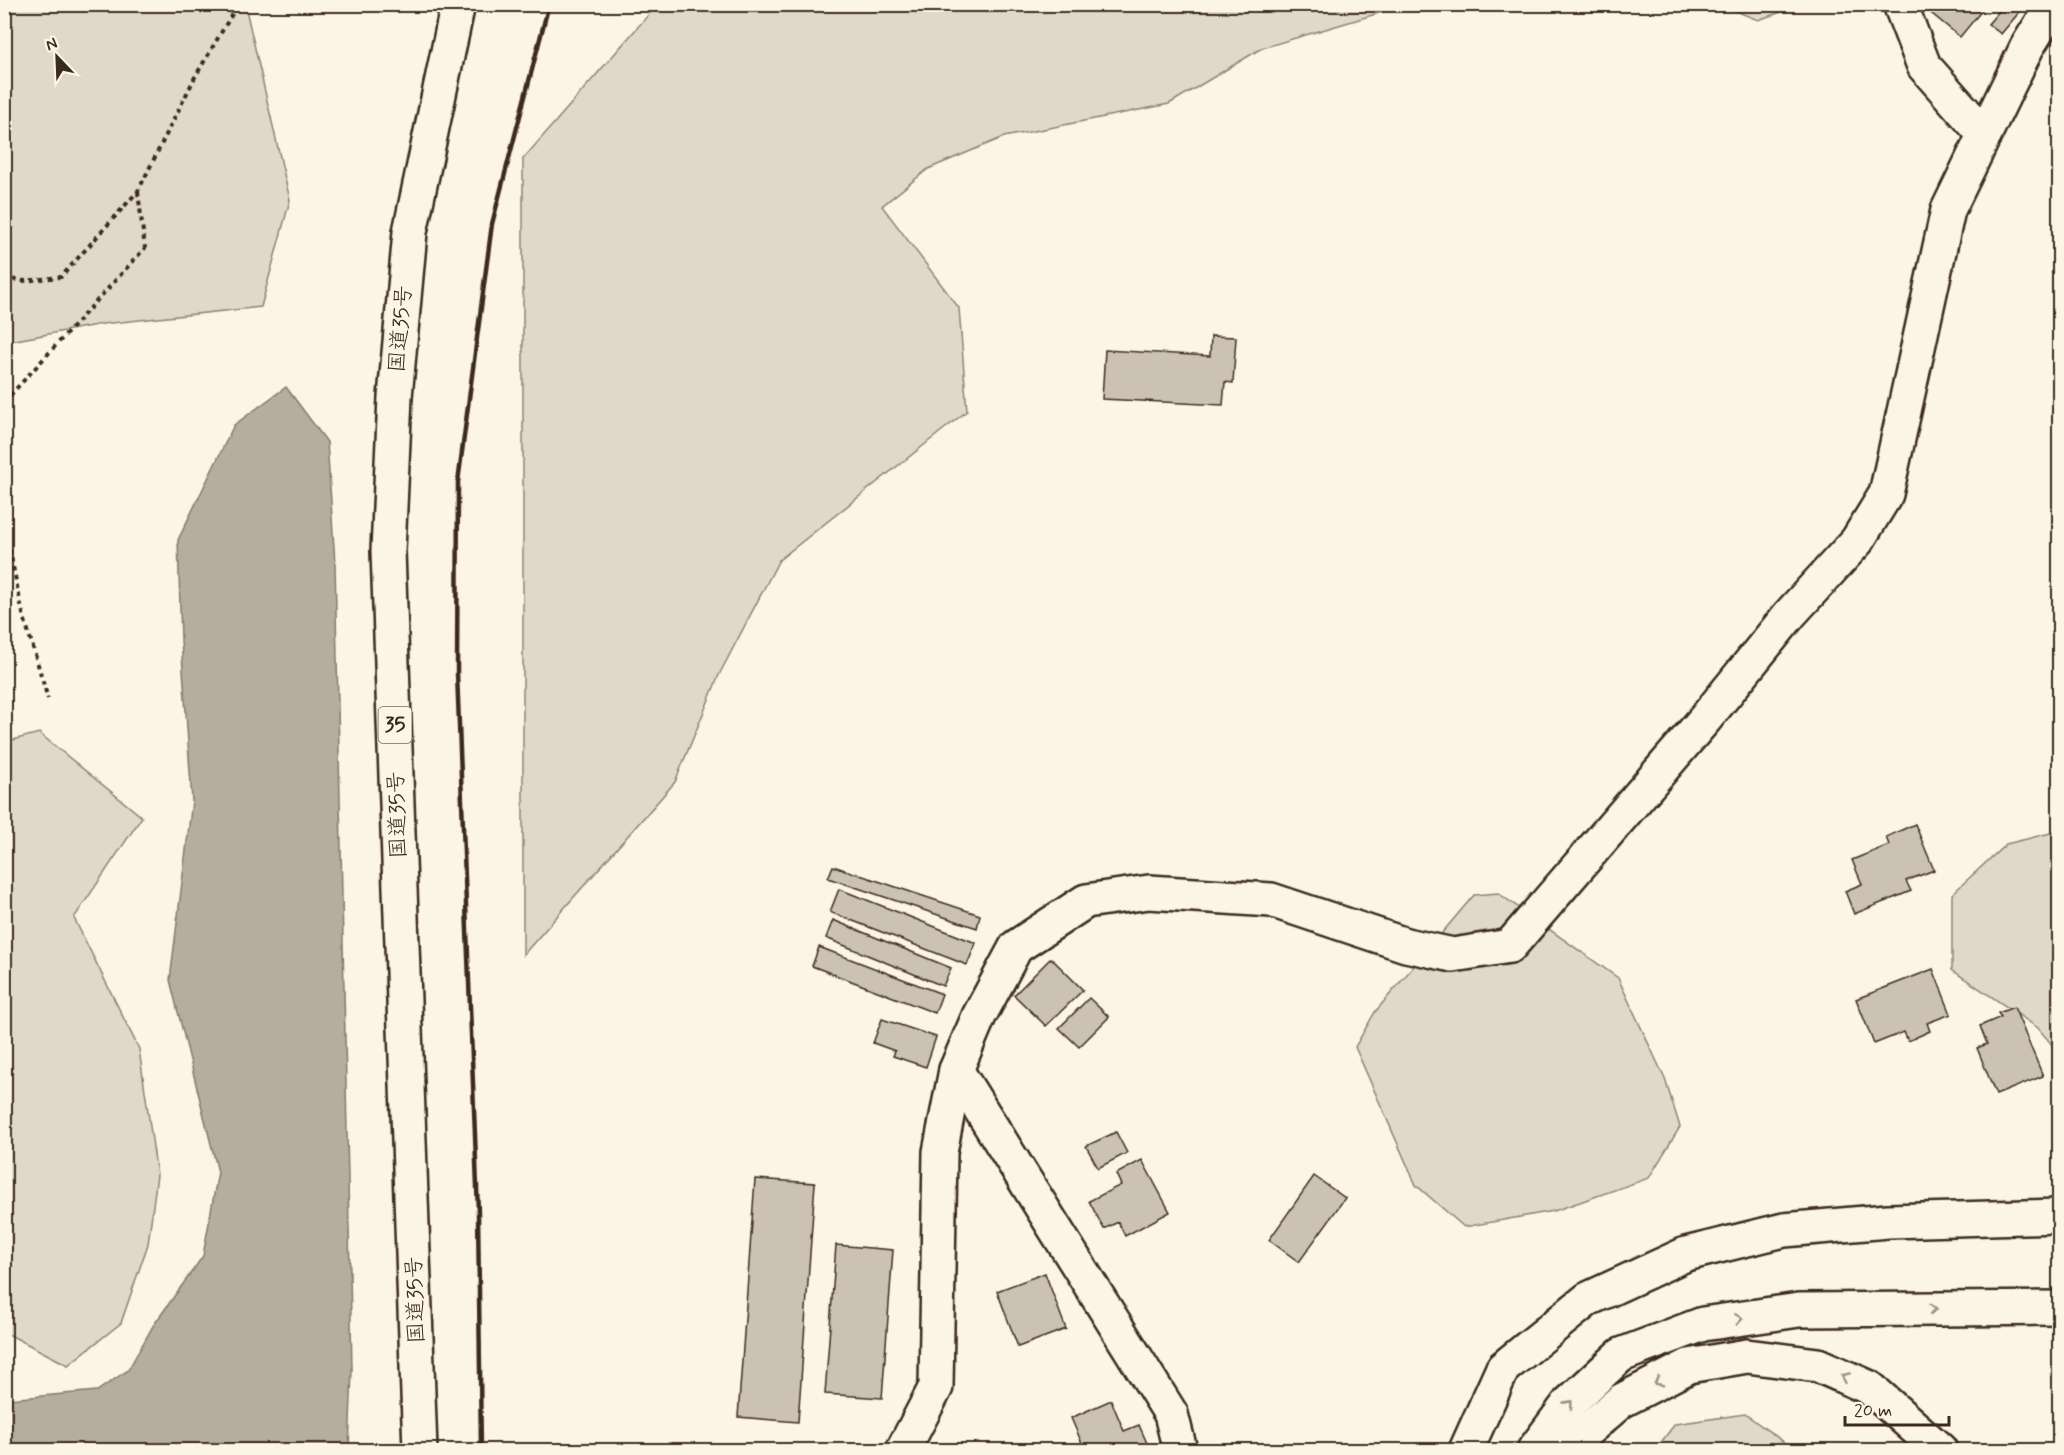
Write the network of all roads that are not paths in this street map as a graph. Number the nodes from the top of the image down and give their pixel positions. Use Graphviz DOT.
graph roads {
  1 [pos="458,4"];
  2 [pos="1900,4"];
  3 [pos="2054,4"];
  4 [pos="1984,134"];
  5 [pos="956,1070"];
  6 [pos="2060,1216"];
  7 [pos="2060,1308"];
  8 [pos="1927,1444"];
  9 [pos="420,1450"];
  10 [pos="903,1450"];
  11 [pos="1180,1450"];
  12 [pos="1466,1450"];
  13 [pos="1534,1450"];
  14 [pos="1573,1450"];
  1 -- 9 [label="main road, 国道35号 / 35"];
  2 -- 4 [label="main road"];
  3 -- 4 [label="main road"];
  4 -- 5 [label="main road"];
  5 -- 10 [label="main road"];
  5 -- 11 [label="main road"];
  6 -- 12 [label="main road"];
  13 -- 7 [label="main road, one-way"];
  8 -- 14 [label="main road, one-way"];
}
